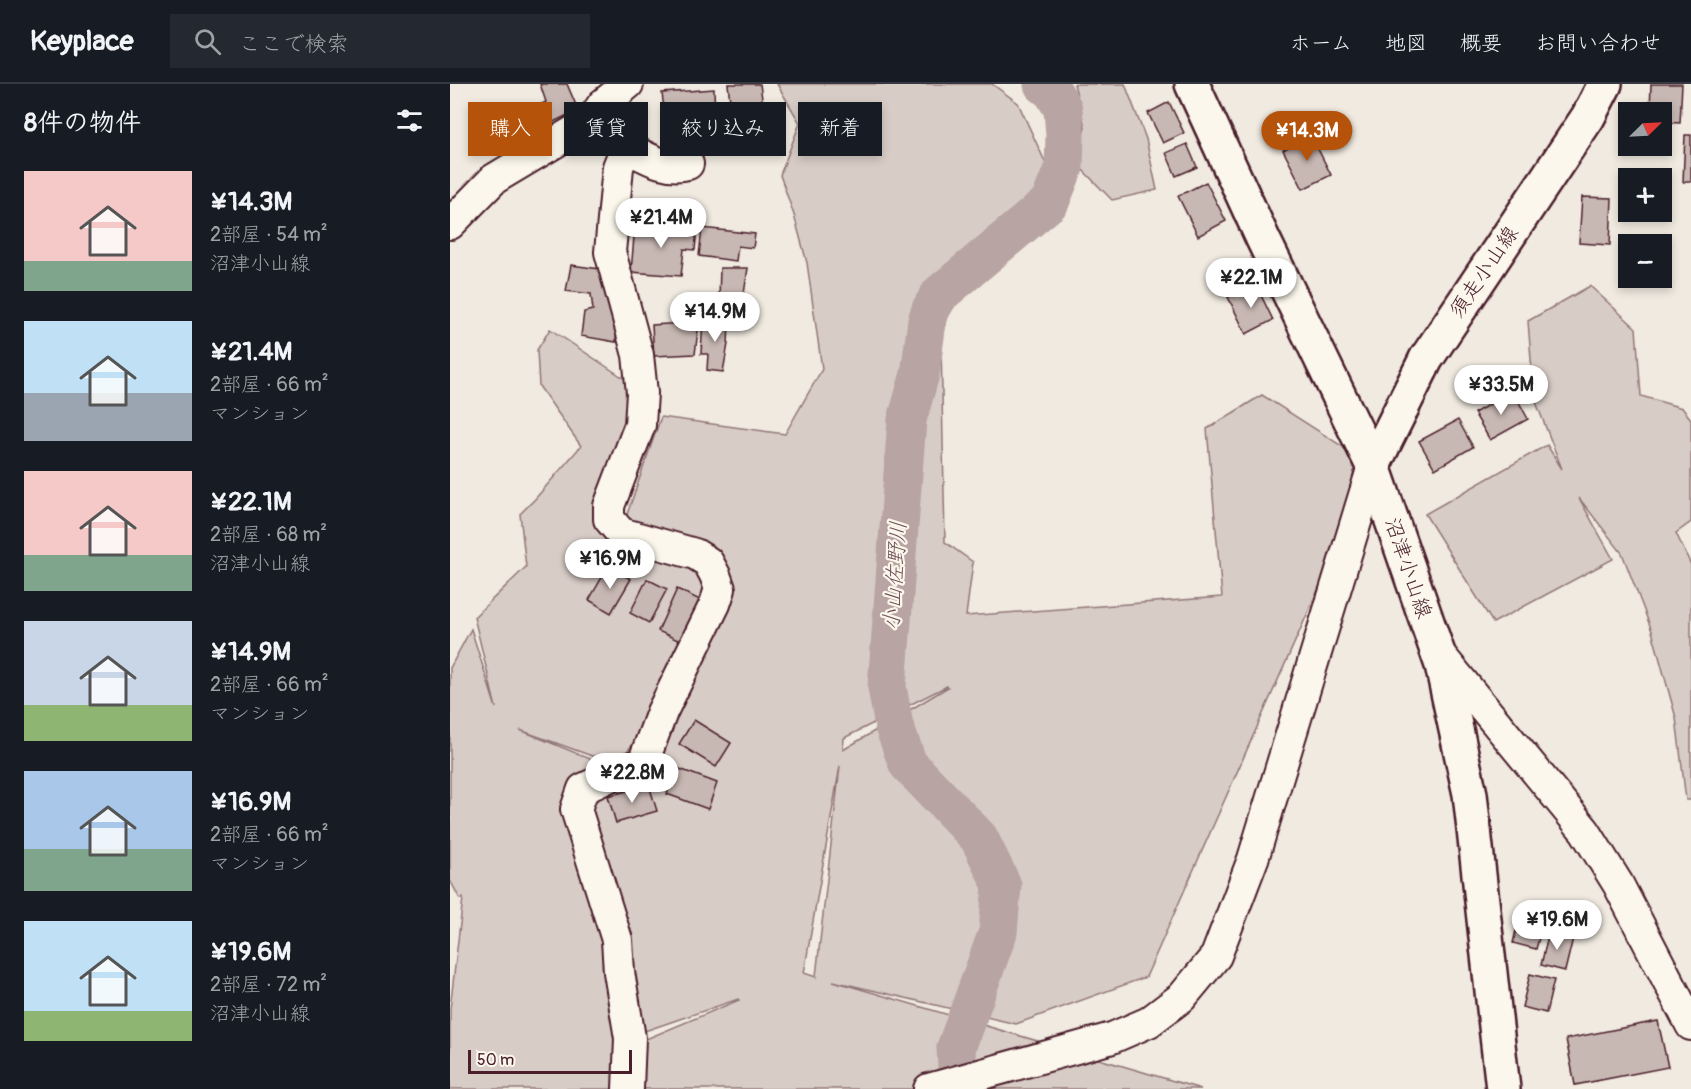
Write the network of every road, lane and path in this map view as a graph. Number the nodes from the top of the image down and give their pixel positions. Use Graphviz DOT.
graph roads {
  1 [pos="628,84"];
  2 [pos="1192,84"];
  3 [pos="1605,84"];
  4 [pos="606,102"];
  5 [pos="564,137"];
  6 [pos="622,156"];
  7 [pos="644,156"];
  8 [pos="688,164"];
  9 [pos="450,224"];
  10 [pos="1373,466"];
  11 [pos="1437,651"];
  12 [pos="1691,1025"];
  13 [pos="628,1089"];
  14 [pos="929,1089"];
  15 [pos="1503,1089"];
  1 -- 4 [label="street"];
  2 -- 10 [label="main road, 沼津小山線"];
  3 -- 10 [label="main road, 須走小山線"];
  5 -- 9 [label="street"];
  6 -- 13 [label="street"];
  7 -- 8 [label="street"];
  10 -- 11 [label="main road, 沼津小山線"];
  10 -- 14 [label="street"];
  11 -- 12 [label="street"];
  11 -- 15 [label="main road, 沼津小山線"];
}
